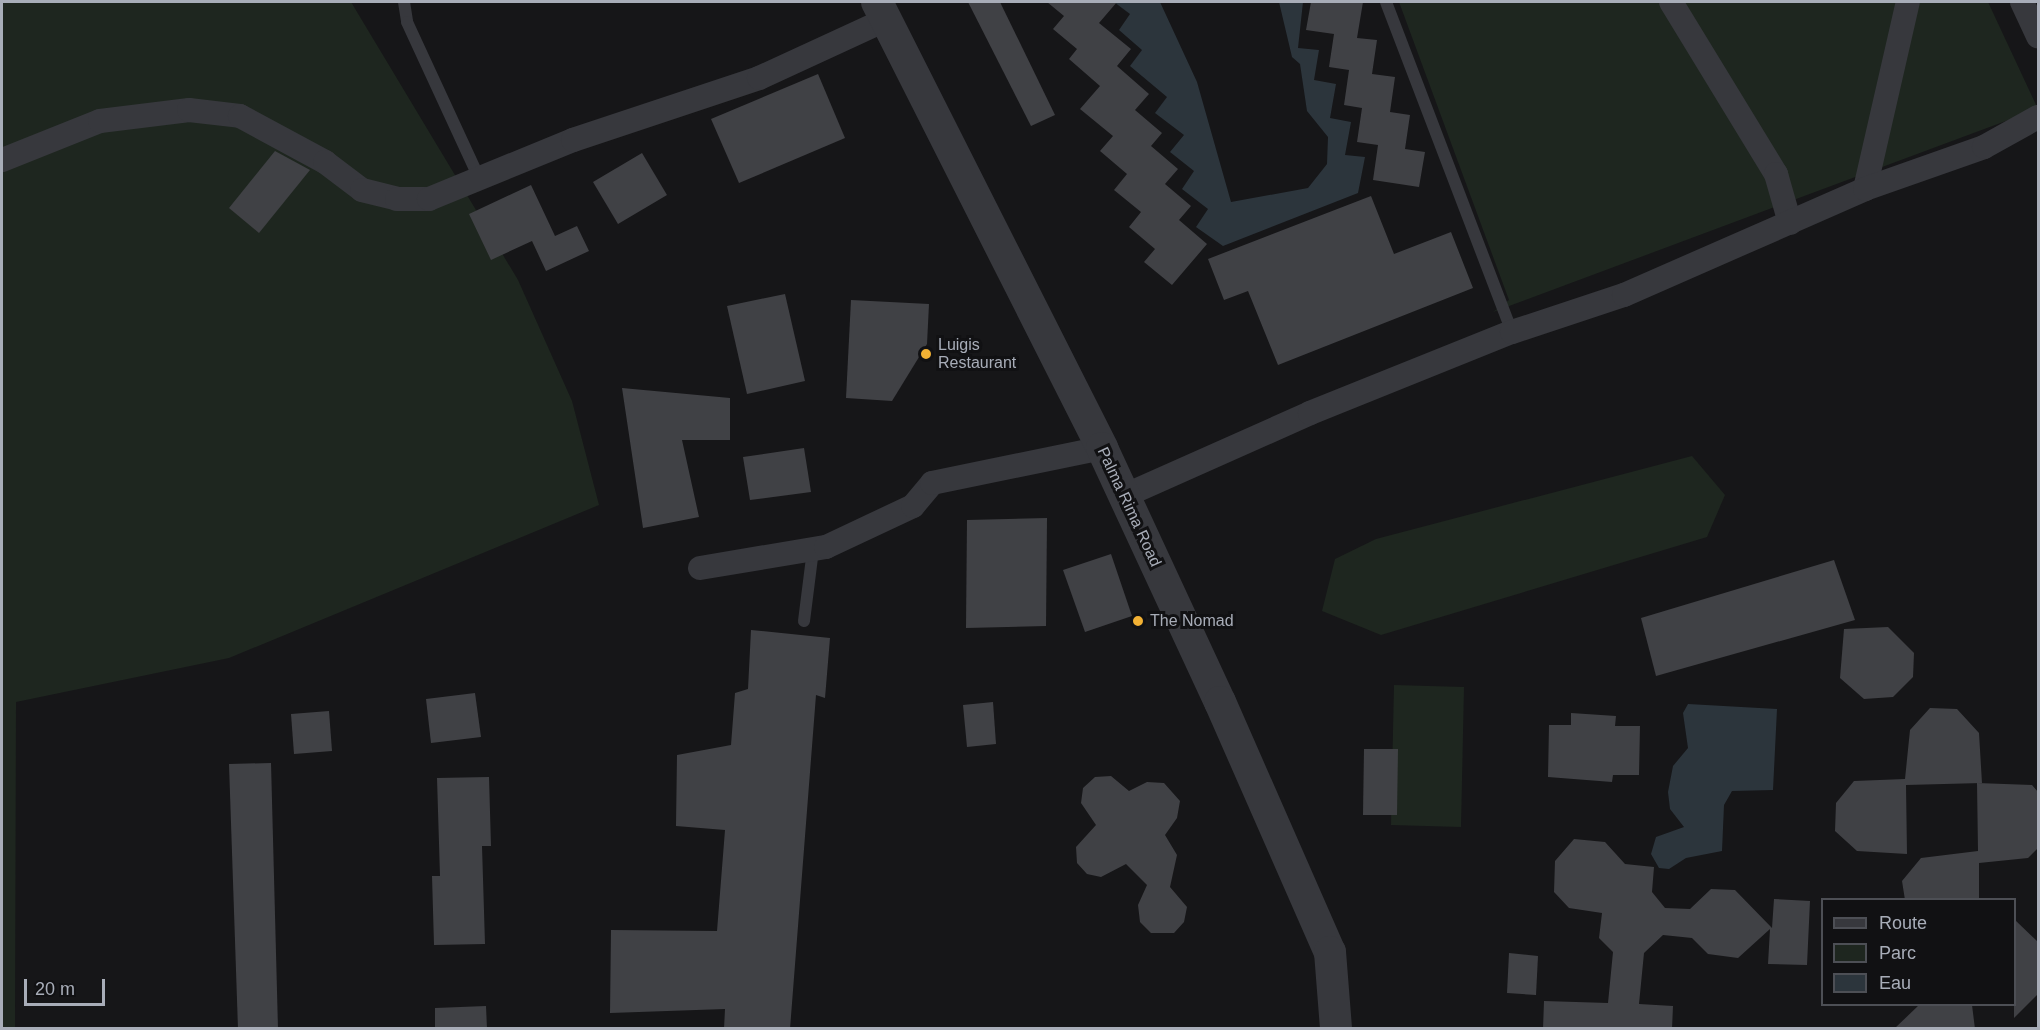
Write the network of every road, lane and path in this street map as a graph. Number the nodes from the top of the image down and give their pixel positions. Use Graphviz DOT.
graph roads {
  1 [pos="404,2"];
  2 [pos="1386,2"];
  3 [pos="1908,2"];
  4 [pos="2022,2"];
  5 [pos="1668,4"];
  6 [pos="880,11"];
  7 [pos="2038,36"];
  8 [pos="2038,117"];
  9 [pos="2,160"];
  10 [pos="479,178"];
  11 [pos="1865,189"];
  12 [pos="1790,223"];
  13 [pos="1512,332"];
  14 [pos="1101,448"];
  15 [pos="1124,496"];
  16 [pos="813,550"];
  17 [pos="700,568"];
  18 [pos="804,621"];
  19 [pos="1336,1029"];
  1 -- 10 [label="lane"];
  2 -- 13 [label="lane"];
  3 -- 11 [label="street"];
  4 -- 7 [label="street"];
  5 -- 12 [label="street"];
  6 -- 10 [label="street"];
  6 -- 14 [label="street, Palma Rima Road"];
  8 -- 11 [label="street"];
  9 -- 10 [label="street"];
  11 -- 12 [label="street"];
  12 -- 13 [label="street"];
  13 -- 15 [label="street"];
  14 -- 15 [label="street, Palma Rima Road"];
  14 -- 16 [label="street"];
  15 -- 19 [label="street, Palma Rima Road"];
  16 -- 17 [label="street"];
  16 -- 18 [label="lane"];
}
